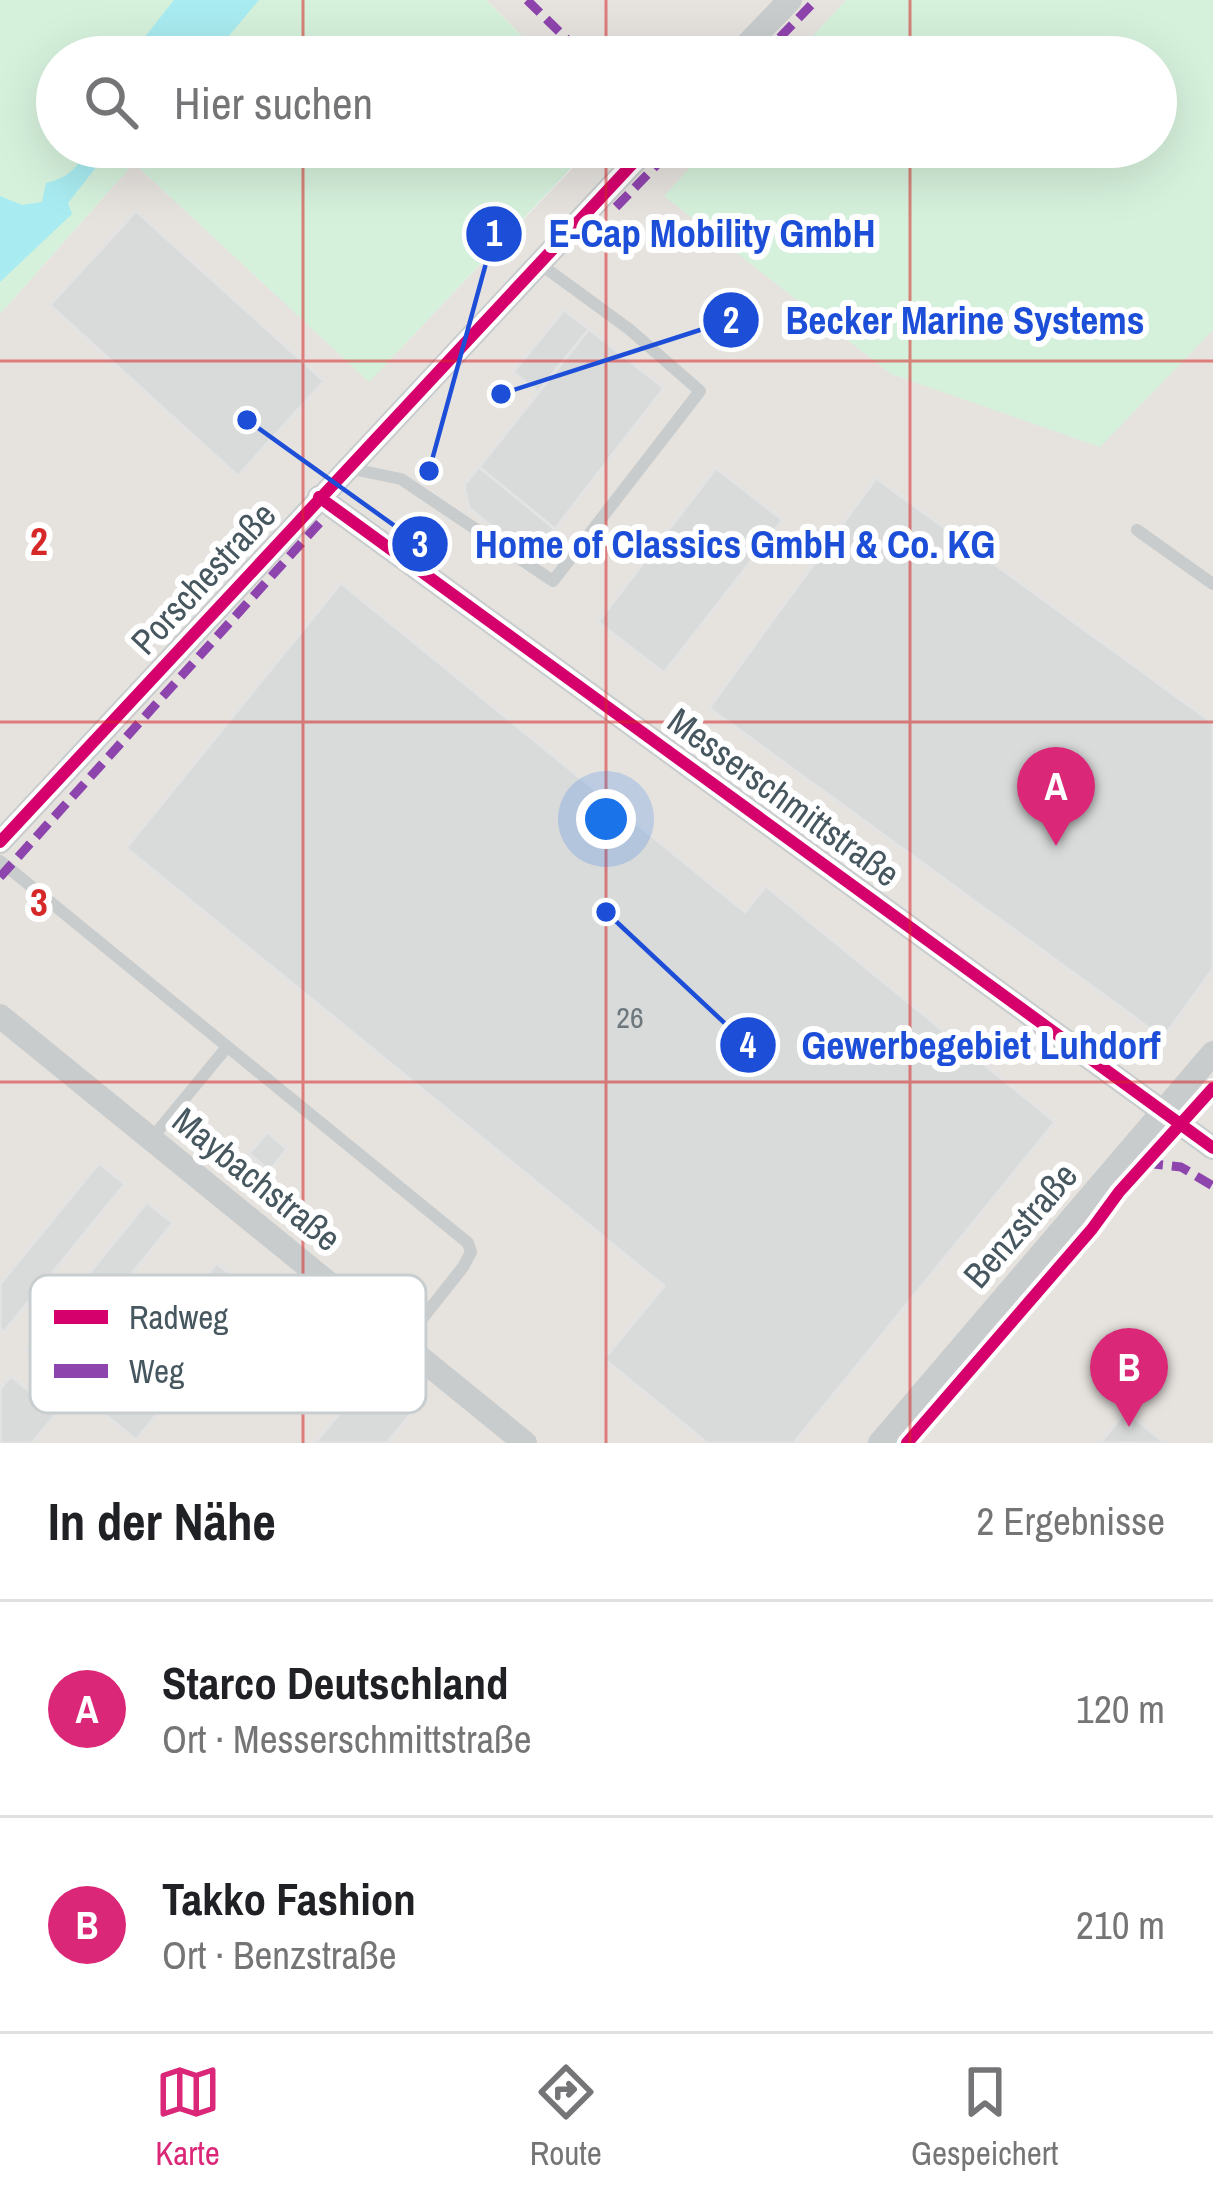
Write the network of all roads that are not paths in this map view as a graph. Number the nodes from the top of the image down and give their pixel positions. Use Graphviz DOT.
graph roads {
  1 [pos="790,0"];
  2 [pos="755,36"];
  3 [pos="628,168"];
  4 [pos="539,263"];
  5 [pos="346,467"];
  6 [pos="319,496"];
  7 [pos="1137,530"];
  8 [pos="1213,584"];
  9 [pos="0,842"];
  10 [pos="0,861"];
  11 [pos="0,1016"];
  12 [pos="227,1047"];
  13 [pos="1213,1053"];
  14 [pos="1165,1110"];
  15 [pos="152,1139"];
  16 [pos="1213,1148"];
  17 [pos="319,1275"];
  18 [pos="426,1314"];
  19 [pos="426,1362"];
  20 [pos="525,1443"];
  21 [pos="880,1443"];
  1 -- 2 [label="street"];
  3 -- 4 [label="street, Porschestraße"];
  4 -- 5 [label="street, Porschestraße"];
  4 -- 5 [label="lane"];
  5 -- 6 [label="street, Porschestraße"];
  6 -- 9 [label="street, Porschestraße"];
  6 -- 14 [label="street, Messerschmittstraße"];
  7 -- 8 [label="lane"];
  10 -- 12 [label="lane"];
  11 -- 15 [label="street, Maybachstraße"];
  12 -- 15 [label="lane"];
  12 -- 18 [label="lane"];
  13 -- 14 [label="street, Benzstraße"];
  14 -- 16 [label="street, Messerschmittstraße"];
  14 -- 21 [label="street, Benzstraße"];
  15 -- 17 [label="street, Maybachstraße"];
  19 -- 20 [label="street, Maybachstraße"];
}
